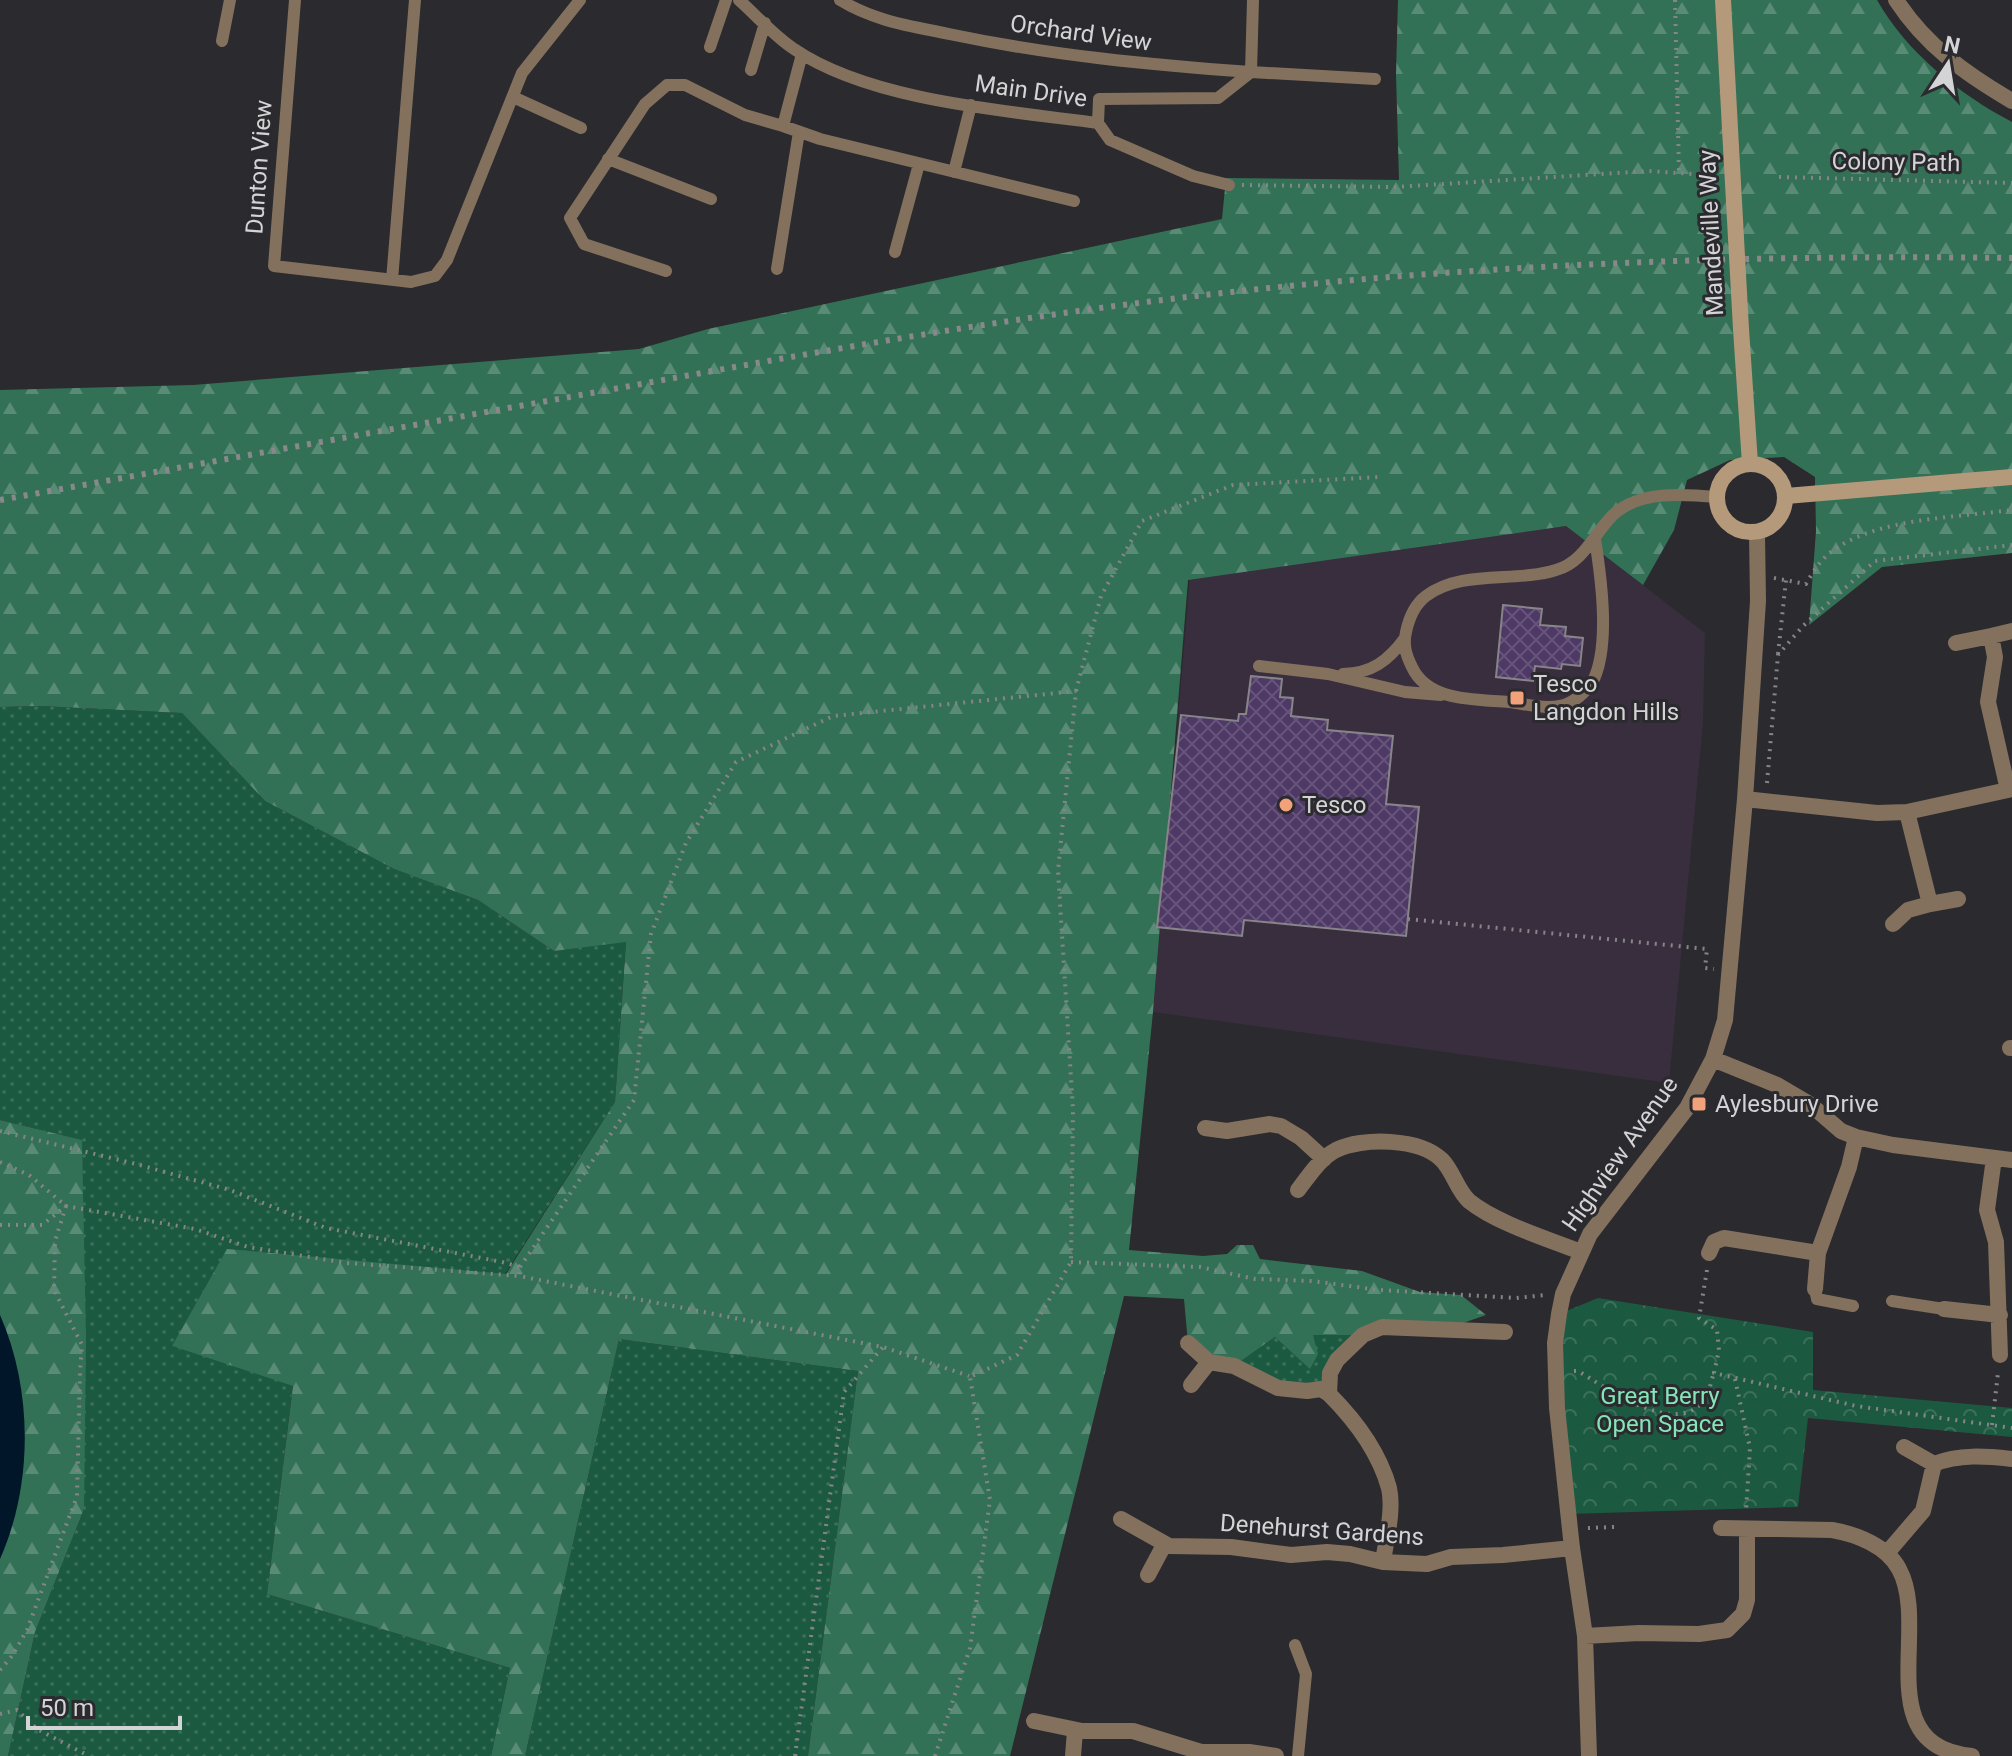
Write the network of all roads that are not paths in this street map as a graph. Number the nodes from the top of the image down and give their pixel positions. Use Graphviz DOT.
graph roads {
  1 [pos="230,0"];
  2 [pos="295,0"];
  3 [pos="415,0"];
  4 [pos="580,0"];
  5 [pos="726,0"];
  6 [pos="739,0"];
  7 [pos="840,0"];
  8 [pos="1253,0"];
  9 [pos="1723,0"];
  10 [pos="1896,0"];
  11 [pos="765,23"];
  12 [pos="222,41"];
  13 [pos="710,47"];
  14 [pos="802,54"];
  15 [pos="751,70"];
  16 [pos="1251,72"];
  17 [pos="1375,79"];
  18 [pos="513,97"];
  19 [pos="2012,101"];
  20 [pos="971,105"];
  21 [pos="1098,123"];
  22 [pos="783,126"];
  23 [pos="581,128"];
  24 [pos="799,132"];
  25 [pos="608,159"];
  26 [pos="919,164"];
  27 [pos="954,172"];
  28 [pos="1229,185"];
  29 [pos="711,199"];
  30 [pos="1074,201"];
  31 [pos="895,252"];
  32 [pos="777,269"];
  33 [pos="666,271"];
  34 [pos="392,280"];
  35 [pos="1750,464"];
  36 [pos="2012,477"];
  37 [pos="1786,496"];
  38 [pos="1717,497"];
  39 [pos="1757,533"];
  40 [pos="1595,539"];
  41 [pos="2012,631"];
  42 [pos="1991,636"];
  43 [pos="1405,638"];
  44 [pos="1956,643"];
  45 [pos="1259,666"];
  46 [pos="1328,674"];
  47 [pos="1446,696"];
  48 [pos="2010,790"];
  49 [pos="1745,799"];
  50 [pos="1907,812"];
  51 [pos="1958,899"];
  52 [pos="1930,904"];
  53 [pos="1893,924"];
  54 [pos="1713,1059"];
  55 [pos="1205,1128"];
  56 [pos="1856,1137"];
  57 [pos="1994,1158"];
  58 [pos="1324,1159"];
  59 [pos="2012,1160"];
  60 [pos="1298,1190"];
  61 [pos="1581,1252"];
  62 [pos="1709,1253"];
  63 [pos="1818,1253"];
  64 [pos="1815,1289"];
  65 [pos="1892,1301"];
  66 [pos="1853,1306"];
  67 [pos="1944,1309"];
  68 [pos="2000,1315"];
  69 [pos="1505,1332"];
  70 [pos="1188,1343"];
  71 [pos="2000,1355"];
  72 [pos="1209,1362"];
  73 [pos="1191,1385"];
  74 [pos="1329,1394"];
  75 [pos="1904,1447"];
  76 [pos="2012,1459"];
  77 [pos="1934,1464"];
  78 [pos="1121,1519"];
  79 [pos="1721,1528"];
  80 [pos="1747,1529"];
  81 [pos="1164,1545"];
  82 [pos="1572,1548"];
  83 [pos="1887,1553"];
  84 [pos="1383,1562"];
  85 [pos="1148,1575"];
  86 [pos="1585,1636"];
  87 [pos="1295,1645"];
  88 [pos="1034,1721"];
  89 [pos="1075,1731"];
  90 [pos="1267,1755"];
  91 [pos="1073,1756"];
  92 [pos="1298,1756"];
  93 [pos="1589,1756"];
  94 [pos="1972,1756"];
  1 -- 12 [label="lane"];
  2 -- 34 [label="lane, Dunton View"];
  3 -- 34 [label="lane"];
  4 -- 18 [label="lane, Dunton View"];
  5 -- 13 [label="lane"];
  6 -- 11 [label="lane, Main Drive"];
  7 -- 16 [label="lane, Orchard View"];
  8 -- 16 [label="lane"];
  9 -- 35 [label="main road, Mandeville Way, bridge"];
  10 -- 19 [label="street"];
  11 -- 14 [label="lane, Main Drive"];
  11 -- 15 [label="lane"];
  14 -- 20 [label="lane, Main Drive"];
  14 -- 22 [label="lane"];
  16 -- 17 [label="lane"];
  16 -- 21 [label="lane, Main Drive"];
  18 -- 23 [label="lane"];
  18 -- 34 [label="lane, Dunton View"];
  20 -- 21 [label="lane, Main Drive"];
  20 -- 27 [label="lane"];
  21 -- 28 [label="lane"];
  22 -- 24 [label="lane"];
  22 -- 25 [label="lane"];
  24 -- 26 [label="lane"];
  24 -- 32 [label="lane"];
  25 -- 29 [label="lane"];
  25 -- 33 [label="lane"];
  26 -- 27 [label="lane"];
  26 -- 31 [label="lane"];
  27 -- 30 [label="lane"];
  35 -- 37 [label="main road"];
  35 -- 38 [label="main road"];
  36 -- 37 [label="main road"];
  37 -- 39 [label="main road"];
  38 -- 39 [label="main road"];
  38 -- 40 [label="lane"];
  39 -- 49 [label="street, Highview Avenue"];
  40 -- 43 [label="lane"];
  40 -- 47 [label="lane"];
  41 -- 42 [label="street"];
  42 -- 44 [label="street"];
  42 -- 48 [label="street"];
  43 -- 46 [label="lane"];
  43 -- 47 [label="lane"];
  45 -- 46 [label="lane"];
  46 -- 47 [label="lane"];
  48 -- 50 [label="street"];
  49 -- 50 [label="street"];
  49 -- 54 [label="street, Highview Avenue"];
  50 -- 52 [label="street"];
  51 -- 52 [label="street"];
  52 -- 53 [label="street"];
  54 -- 56 [label="street"];
  54 -- 61 [label="street, Highview Avenue"];
  55 -- 58 [label="street"];
  56 -- 57 [label="street"];
  56 -- 63 [label="street"];
  57 -- 59 [label="street"];
  57 -- 68 [label="street"];
  58 -- 60 [label="street"];
  58 -- 61 [label="street"];
  61 -- 82 [label="street, Highview Avenue"];
  62 -- 63 [label="street"];
  63 -- 64 [label="street"];
  64 -- 66 [label="lane"];
  65 -- 67 [label="lane"];
  67 -- 68 [label="street"];
  68 -- 71 [label="street"];
  69 -- 74 [label="street"];
  70 -- 72 [label="street"];
  72 -- 73 [label="street"];
  72 -- 74 [label="street"];
  74 -- 84 [label="street"];
  75 -- 77 [label="street"];
  76 -- 77 [label="street"];
  77 -- 83 [label="street"];
  78 -- 81 [label="street, Denehurst Gardens"];
  79 -- 80 [label="street"];
  80 -- 83 [label="street"];
  80 -- 86 [label="street"];
  81 -- 84 [label="street, Denehurst Gardens"];
  81 -- 85 [label="street"];
  82 -- 84 [label="street, Denehurst Gardens"];
  82 -- 86 [label="street, Highview Avenue"];
  83 -- 94 [label="street"];
  86 -- 93 [label="street, Highview Avenue"];
  87 -- 92 [label="lane"];
  88 -- 89 [label="street"];
  89 -- 90 [label="street"];
  89 -- 91 [label="street"];
}
